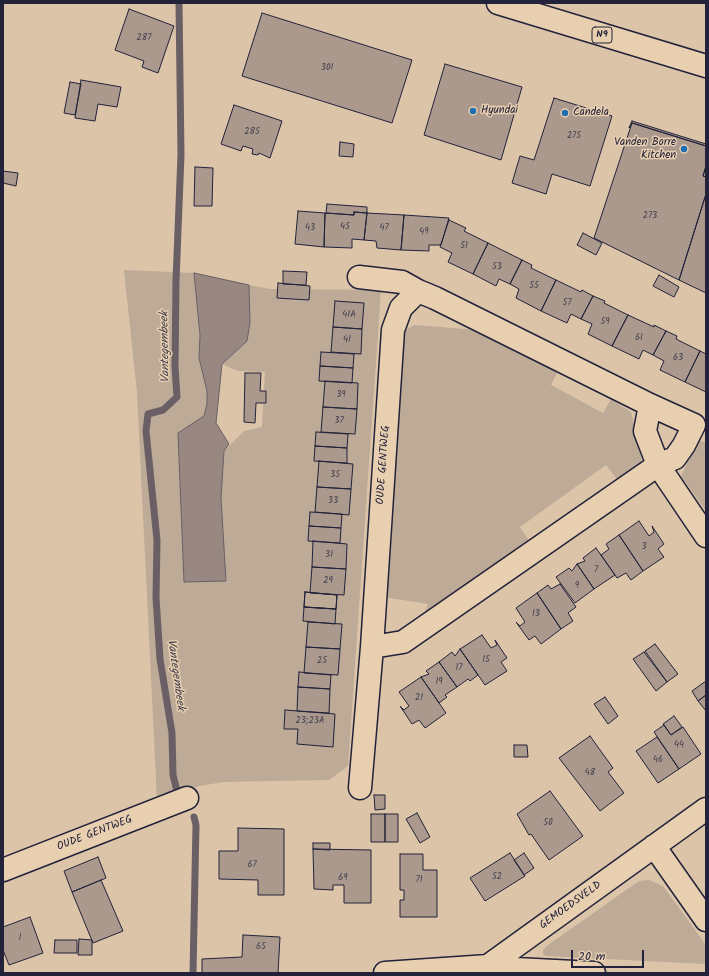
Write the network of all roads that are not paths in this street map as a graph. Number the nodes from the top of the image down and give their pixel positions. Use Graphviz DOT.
graph roads {
  1 [pos="498,3"];
  2 [pos="706,66"];
  3 [pos="359,277"];
  4 [pos="418,291"];
  5 [pos="650,405"];
  6 [pos="700,427"];
  7 [pos="658,465"];
  8 [pos="706,536"];
  9 [pos="372,646"];
  10 [pos="360,788"];
  11 [pos="187,798"];
  12 [pos="706,809"];
  13 [pos="654,846"];
  14 [pos="3,870"];
  15 [pos="706,920"];
  16 [pos="488,966"];
  17 [pos="385,973"];
  18 [pos="594,973"];
  1 -- 2 [label="street, N9"];
  3 -- 4 [label="street"];
  4 -- 5 [label="street"];
  4 -- 9 [label="street, OUDE GENTWEG"];
  5 -- 6 [label="street"];
  5 -- 7 [label="street"];
  6 -- 7 [label="street"];
  7 -- 8 [label="street"];
  7 -- 9 [label="street"];
  9 -- 10 [label="street, OUDE GENTWEG"];
  11 -- 14 [label="street, OUDE GENTWEG"];
  12 -- 13 [label="street, GEMOEDSVELD"];
  13 -- 15 [label="street"];
  13 -- 16 [label="street, GEMOEDSVELD"];
  16 -- 17 [label="street"];
  16 -- 18 [label="street"];
}
